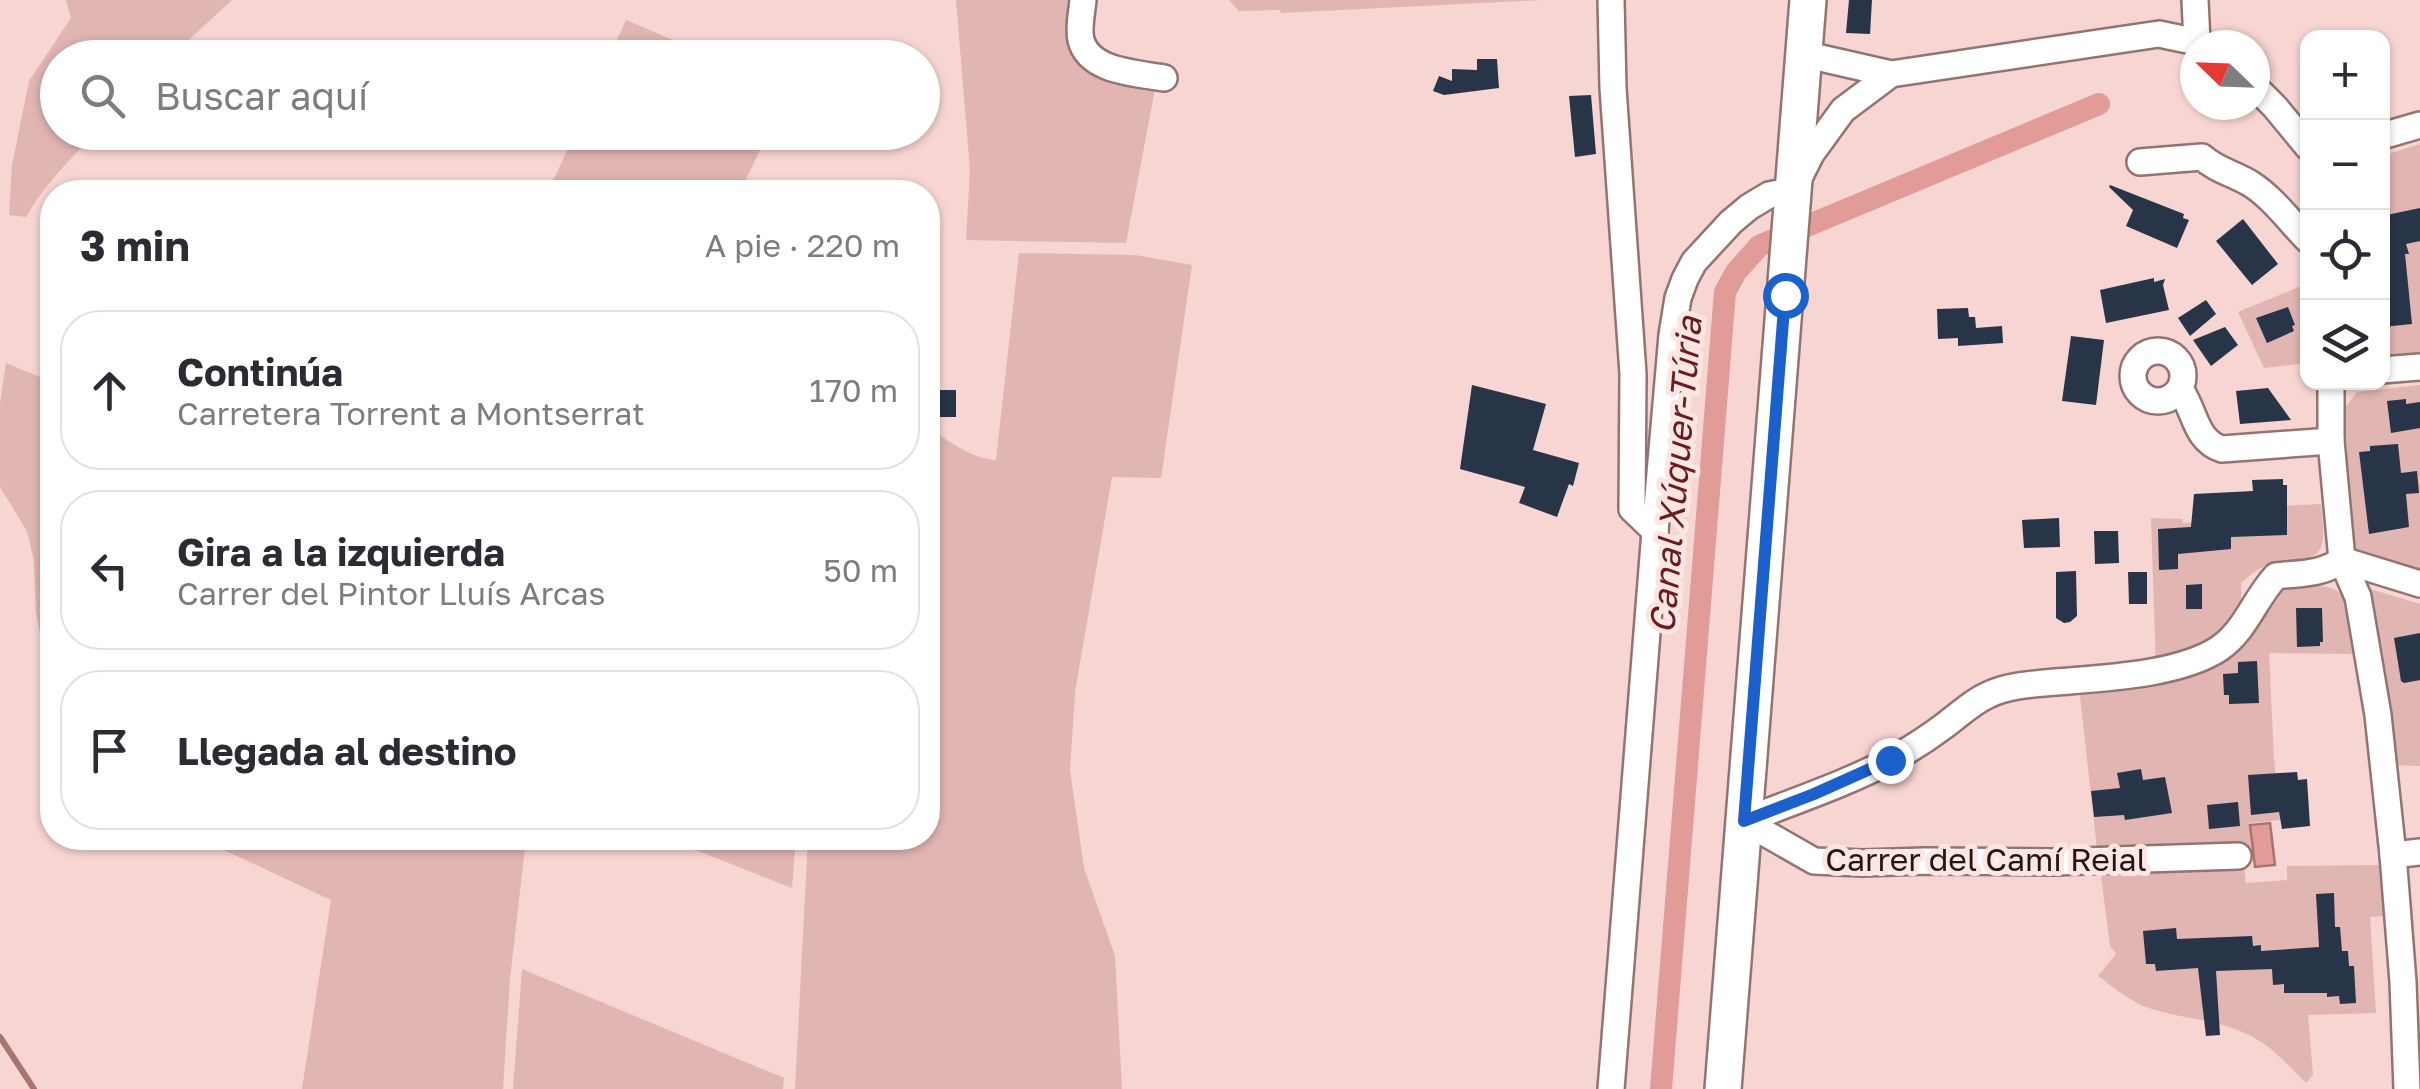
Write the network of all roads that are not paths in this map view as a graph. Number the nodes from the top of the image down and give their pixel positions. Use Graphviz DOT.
graph roads {
  1 [pos="1083,0"];
  2 [pos="1611,0"];
  3 [pos="1808,0"];
  4 [pos="2195,0"];
  5 [pos="2198,30"];
  6 [pos="2180,39"];
  7 [pos="1803,54"];
  8 [pos="1891,74"];
  9 [pos="1164,78"];
  10 [pos="2270,101"];
  11 [pos="2420,125"];
  12 [pos="2390,134"];
  13 [pos="2300,137"];
  14 [pos="2140,162"];
  15 [pos="1793,196"];
  16 [pos="2300,231"];
  17 [pos="2420,367"];
  18 [pos="2390,369"];
  19 [pos="2180,389"];
  20 [pos="2331,390"];
  21 [pos="2332,441"];
  22 [pos="1655,531"];
  23 [pos="2342,560"];
  24 [pos="2420,584"];
  25 [pos="1744,821"];
  26 [pos="2420,852"];
  27 [pos="2393,855"];
  28 [pos="2238,856"];
  29 [pos="1611,1089"];
  30 [pos="1723,1089"];
  31 [pos="2407,1089"];
  1 -- 9 [label="street"];
  2 -- 22 [label="street"];
  3 -- 7 [label="main road"];
  4 -- 5 [label="street"];
  6 -- 8 [label="street"];
  7 -- 8 [label="street"];
  7 -- 15 [label="main road"];
  8 -- 15 [label="street"];
  10 -- 13 [label="street"];
  11 -- 12 [label="street"];
  14 -- 16 [label="street"];
  15 -- 22 [label="street"];
  15 -- 25 [label="main road"];
  17 -- 18 [label="street"];
  19 -- 21 [label="street"];
  20 -- 21 [label="street"];
  21 -- 23 [label="street"];
  22 -- 29 [label="street"];
  23 -- 24 [label="street"];
  23 -- 25 [label="street"];
  23 -- 27 [label="street"];
  25 -- 28 [label="street, Carrer del Camí Reial"];
  25 -- 30 [label="main road"];
  26 -- 27 [label="street"];
  27 -- 31 [label="street"];
}
